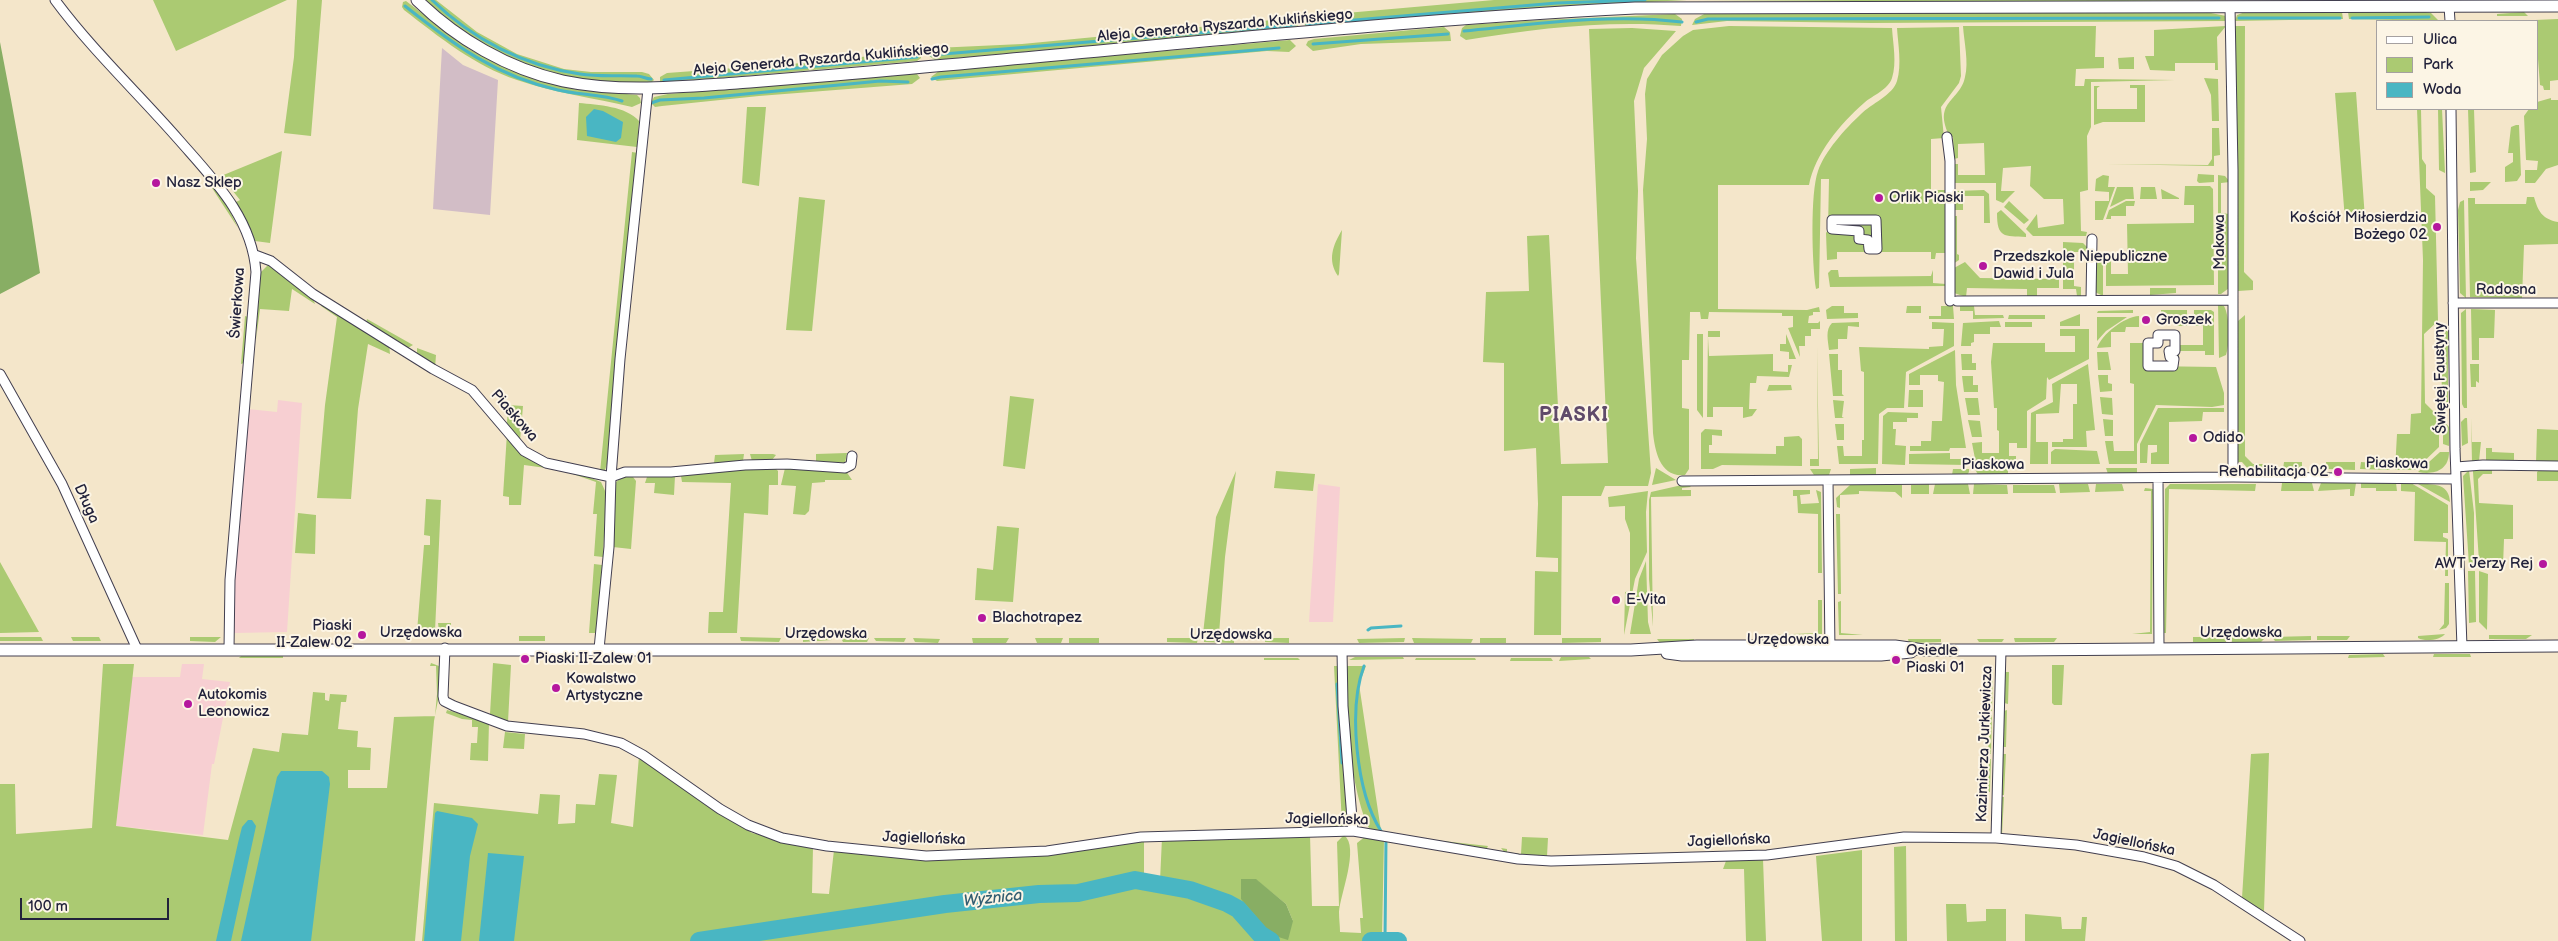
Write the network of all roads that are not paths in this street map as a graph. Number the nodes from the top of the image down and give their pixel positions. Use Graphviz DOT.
graph roads {
  1 [pos="55,0"];
  2 [pos="417,0"];
  3 [pos="2449,6"];
  4 [pos="2558,6"];
  5 [pos="2230,7"];
  6 [pos="2450,20"];
  7 [pos="648,89"];
  8 [pos="2451,110"];
  9 [pos="1947,137"];
  10 [pos="1832,224"];
  11 [pos="2092,239"];
  12 [pos="255,255"];
  13 [pos="2091,300"];
  14 [pos="2233,300"];
  15 [pos="2453,303"];
  16 [pos="2558,303"];
  17 [pos="2174,359"];
  18 [pos="0,374"];
  19 [pos="852,456"];
  20 [pos="2558,466"];
  21 [pos="2456,467"];
  22 [pos="1835,470"];
  23 [pos="611,477"];
  24 [pos="2233,477"];
  25 [pos="2456,478"];
  26 [pos="2158,479"];
  27 [pos="1831,480"];
  28 [pos="1682,481"];
  29 [pos="2558,646"];
  30 [pos="2462,647"];
  31 [pos="445,648"];
  32 [pos="137,649"];
  33 [pos="229,649"];
  34 [pos="599,649"];
  35 [pos="2159,649"];
  36 [pos="0,650"];
  37 [pos="1342,650"];
  38 [pos="1830,650"];
  39 [pos="2001,650"];
  40 [pos="1353,831"];
  41 [pos="1996,838"];
  42 [pos="2300,941"];
  1 -- 12 [label="street, Świerkowa"];
  2 -- 7 [label="street, Aleja Generała Ryszarda Kuklińskiego"];
  3 -- 4 [label="street, Aleja Generała Ryszarda Kuklińskiego"];
  3 -- 5 [label="street, Aleja Generała Ryszarda Kuklińskiego"];
  3 -- 6 [label="street"];
  5 -- 7 [label="street, Aleja Generała Ryszarda Kuklińskiego"];
  5 -- 14 [label="street, Makowa"];
  7 -- 23 [label="street"];
  8 -- 15 [label="street, Świętej Faustyny"];
  9 -- 13 [label="street"];
  10 -- 10 [label="street"];
  11 -- 13 [label="street"];
  12 -- 23 [label="street, Piaskowa"];
  12 -- 33 [label="street, Świerkowa"];
  13 -- 14 [label="street"];
  14 -- 24 [label="street, Makowa"];
  15 -- 16 [label="street, Radosna"];
  15 -- 21 [label="street, Świętej Faustyny"];
  17 -- 17 [label="street"];
  18 -- 32 [label="street, Długa"];
  19 -- 23 [label="street, Piaskowa"];
  20 -- 21 [label="street"];
  21 -- 25 [label="street, Świętej Faustyny"];
  22 -- 27 [label="street"];
  23 -- 34 [label="street"];
  24 -- 25 [label="street, Piaskowa"];
  24 -- 26 [label="street, Piaskowa"];
  25 -- 30 [label="street, Świętej Faustyny"];
  26 -- 27 [label="street, Piaskowa"];
  26 -- 35 [label="street"];
  27 -- 28 [label="street, Piaskowa"];
  27 -- 38 [label="street"];
  29 -- 30 [label="street, Urzędowska"];
  30 -- 35 [label="street, Urzędowska"];
  31 -- 33 [label="street, Urzędowska"];
  31 -- 34 [label="street, Urzędowska"];
  31 -- 40 [label="street, Jagiellońska"];
  32 -- 33 [label="street, Urzędowska"];
  32 -- 36 [label="street, Urzędowska"];
  34 -- 37 [label="street, Urzędowska"];
  35 -- 39 [label="street, Urzędowska"];
  37 -- 38 [label="street, Urzędowska"];
  37 -- 40 [label="street"];
  38 -- 39 [label="street, Urzędowska"];
  39 -- 41 [label="street, Kazimierza Jurkiewicza"];
  40 -- 41 [label="street, Jagiellońska"];
  41 -- 42 [label="street, Jagiellońska"];
}
